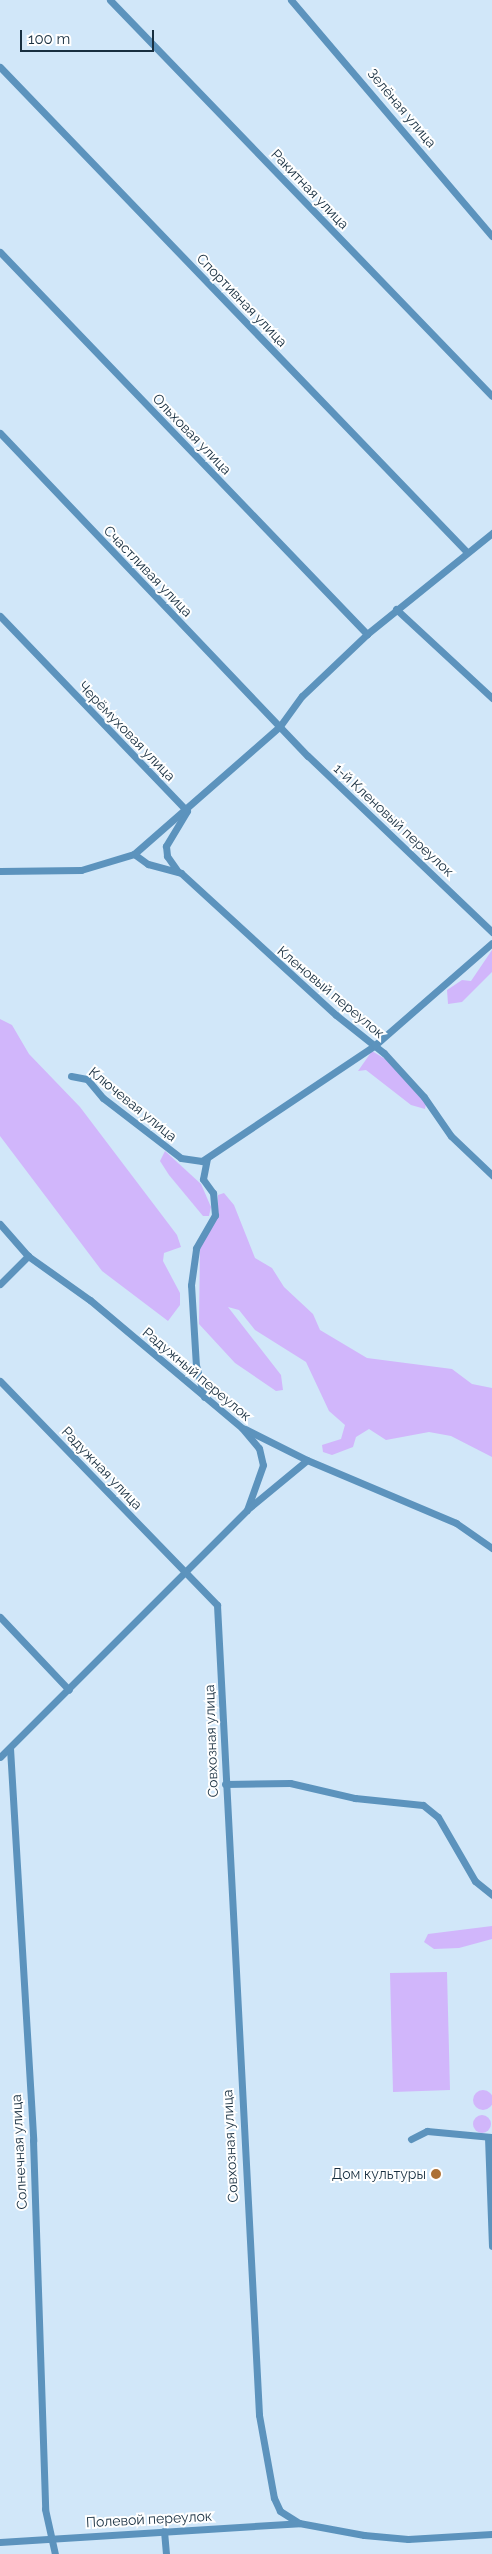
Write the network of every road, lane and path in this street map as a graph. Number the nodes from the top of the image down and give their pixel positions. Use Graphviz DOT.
graph roads {
  1 [pos="110,0"];
  2 [pos="291,0"];
  3 [pos="0,66"];
  4 [pos="492,236"];
  5 [pos="0,252"];
  6 [pos="492,396"];
  7 [pos="0,433"];
  8 [pos="492,532"];
  9 [pos="466,551"];
  10 [pos="396,609"];
  11 [pos="0,616"];
  12 [pos="367,634"];
  13 [pos="492,698"];
  14 [pos="280,726"];
  15 [pos="187,811"];
  16 [pos="134,854"];
  17 [pos="0,871"];
  18 [pos="178,872"];
  19 [pos="492,932"];
  20 [pos="492,943"];
  21 [pos="375,1045"];
  22 [pos="71,1076"];
  23 [pos="206,1159"];
  24 [pos="492,1175"];
  25 [pos="0,1224"];
  26 [pos="28,1256"];
  27 [pos="0,1284"];
  28 [pos="0,1381"];
  29 [pos="205,1400"];
  30 [pos="242,1428"];
  31 [pos="307,1460"];
  32 [pos="247,1510"];
  33 [pos="492,1548"];
  34 [pos="186,1572"];
  35 [pos="0,1617"];
  36 [pos="69,1690"];
  37 [pos="10,1748"];
  38 [pos="0,1757"];
  39 [pos="0,1777"];
  40 [pos="8,1778"];
  41 [pos="225,1784"];
  42 [pos="492,1895"];
  43 [pos="490,2137"];
  44 [pos="411,2139"];
  45 [pos="492,2246"];
  46 [pos="299,2523"];
  47 [pos="164,2531"];
  48 [pos="492,2534"];
  49 [pos="54,2535"];
  50 [pos="0,2542"];
  51 [pos="55,2554"];
  52 [pos="166,2554"];
  1 -- 6 [label="street, Ракитная улица"];
  2 -- 4 [label="street, Зелёная улица"];
  3 -- 9 [label="street, Спортивная улица"];
  5 -- 12 [label="street, Ольховая улица"];
  7 -- 14 [label="street, Счастливая улица"];
  8 -- 9 [label="street"];
  9 -- 10 [label="street"];
  10 -- 12 [label="street"];
  10 -- 13 [label="street"];
  11 -- 15 [label="street, Черёмуховая улица"];
  12 -- 14 [label="street"];
  14 -- 15 [label="street"];
  14 -- 19 [label="street, 1-й Кленовый переулок"];
  15 -- 16 [label="street"];
  15 -- 18 [label="street"];
  16 -- 17 [label="street"];
  16 -- 18 [label="street, Кленовый переулок"];
  18 -- 21 [label="street, Кленовый переулок"];
  20 -- 21 [label="street"];
  21 -- 23 [label="street"];
  21 -- 24 [label="street, Кленовый переулок"];
  22 -- 23 [label="street, Ключевая улица"];
  23 -- 29 [label="street"];
  25 -- 26 [label="street, Радужный переулок"];
  26 -- 27 [label="street"];
  26 -- 29 [label="street, Радужный переулок"];
  28 -- 34 [label="street, Радужная улица"];
  29 -- 30 [label="street, Радужный переулок"];
  30 -- 31 [label="street"];
  30 -- 32 [label="street, Радужный переулок"];
  31 -- 32 [label="street"];
  31 -- 33 [label="street"];
  32 -- 34 [label="street, Радужный переулок"];
  34 -- 36 [label="street, Радужный переулок"];
  34 -- 41 [label="street, Совхозная улица"];
  35 -- 36 [label="street"];
  36 -- 37 [label="street, Радужный переулок"];
  37 -- 38 [label="street, Радужный переулок"];
  37 -- 40 [label="street, Солнечная улица"];
  39 -- 40 [label="street"];
  40 -- 49 [label="street, Солнечная улица"];
  41 -- 42 [label="street"];
  41 -- 46 [label="street, Совхозная улица"];
  43 -- 44 [label="street"];
  43 -- 45 [label="street"];
  46 -- 47 [label="street, Полевой переулок"];
  46 -- 48 [label="street, Совхозная улица"];
  47 -- 49 [label="street, Полевой переулок"];
  47 -- 52 [label="street"];
  49 -- 50 [label="street, Полевой переулок"];
  49 -- 51 [label="street, Солнечная улица"];
}
